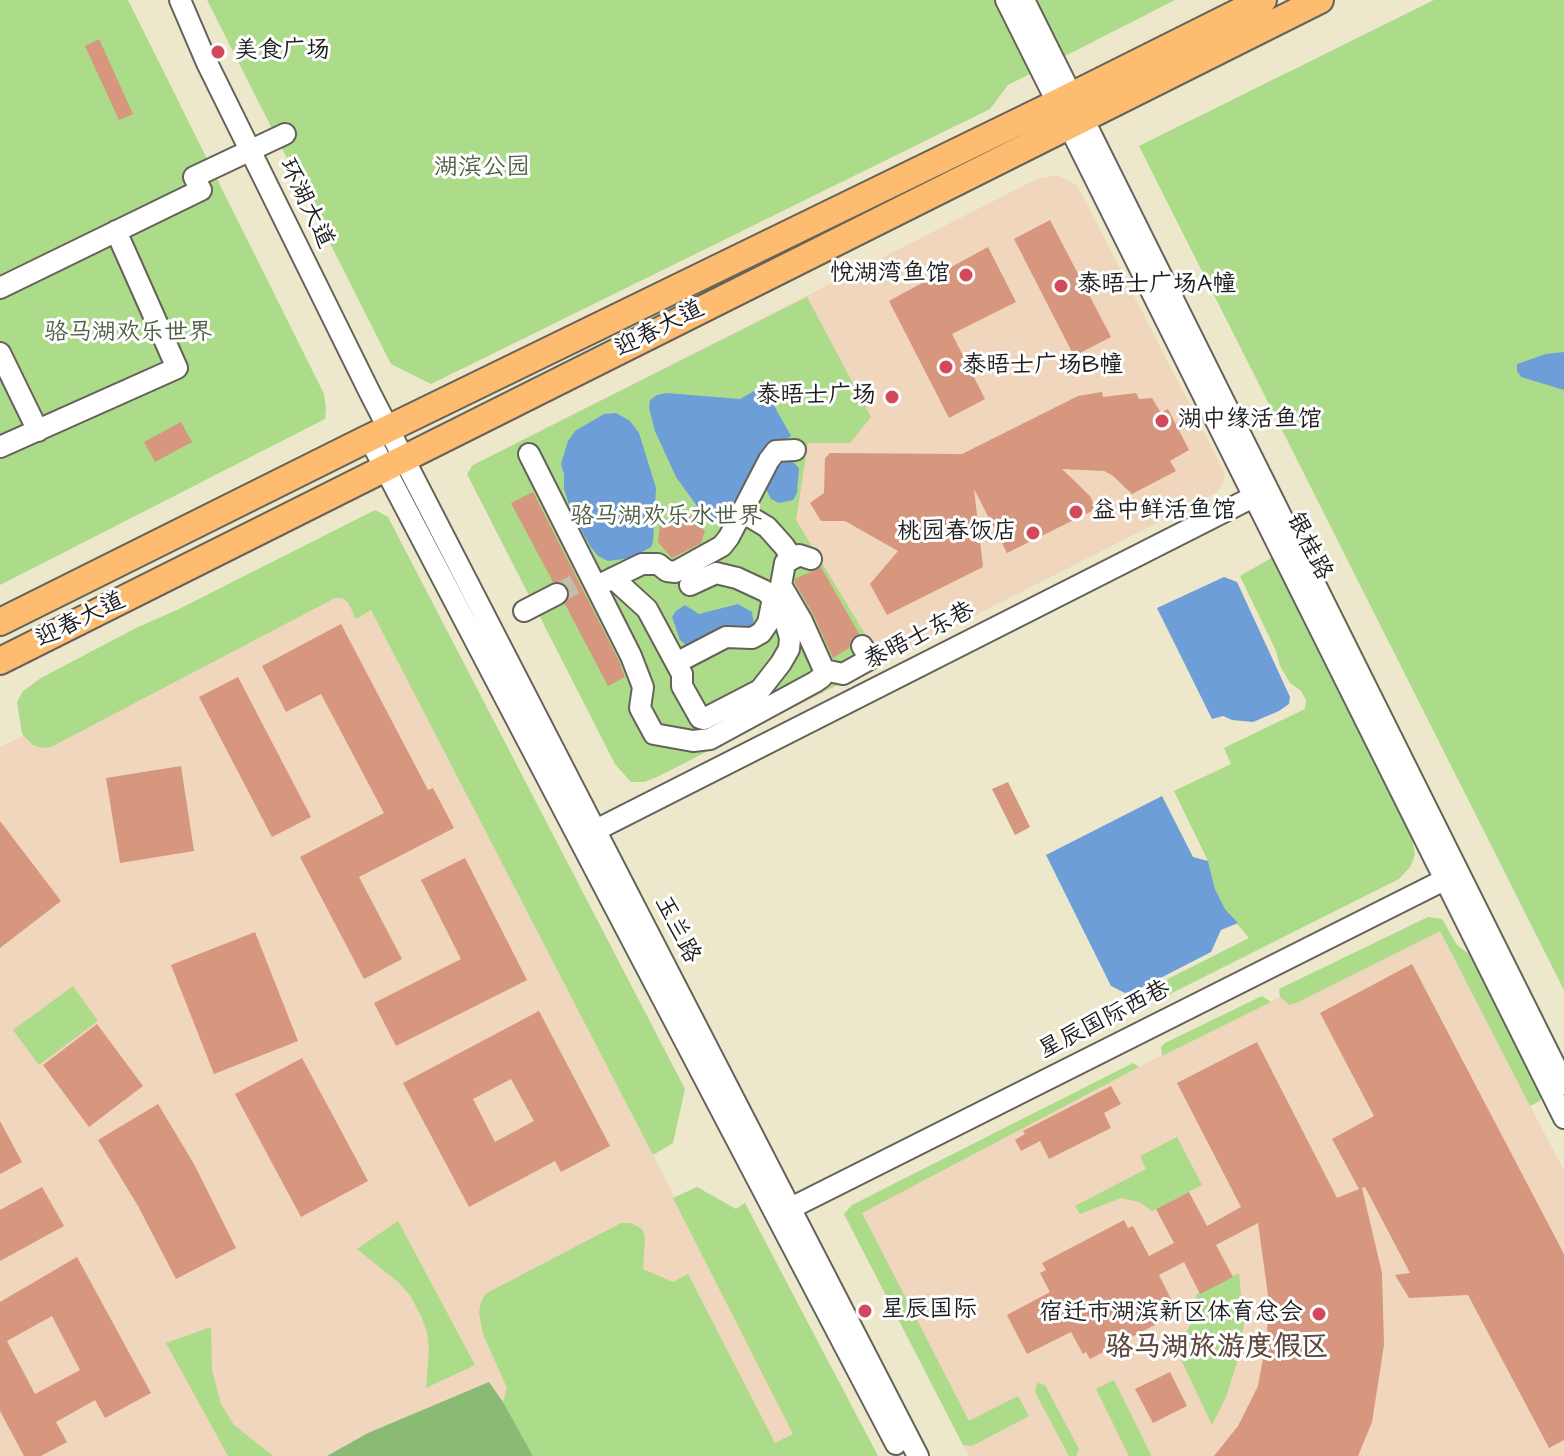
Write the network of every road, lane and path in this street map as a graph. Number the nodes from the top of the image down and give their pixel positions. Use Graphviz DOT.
graph roads {
  1 [pos="180,0"];
  2 [pos="1006,0"];
  3 [pos="1024,0"];
  4 [pos="1263,0"];
  5 [pos="1320,0"];
  6 [pos="1070,111"];
  7 [pos="285,134"];
  8 [pos="250,150"];
  9 [pos="116,231"];
  10 [pos="0,288"];
  11 [pos="0,355"];
  12 [pos="38,431"];
  13 [pos="379,433"];
  14 [pos="0,447"];
  15 [pos="795,450"];
  16 [pos="529,454"];
  17 [pos="395,464"];
  18 [pos="1260,493"];
  19 [pos="742,512"];
  20 [pos="595,580"];
  21 [pos="690,585"];
  22 [pos="557,594"];
  23 [pos="773,598"];
  24 [pos="524,611"];
  25 [pos="0,622"];
  26 [pos="862,646"];
  27 [pos="0,661"];
  28 [pos="676,663"];
  29 [pos="824,670"];
  30 [pos="596,830"];
  31 [pos="1452,877"];
  32 [pos="1564,1084"];
  33 [pos="1564,1118"];
  34 [pos="783,1212"];
  35 [pos="902,1456"];
  36 [pos="918,1456"];
  1 -- 8 [label="street, 环湖大道"];
  2 -- 6 [label="street, 银桂路"];
  3 -- 6 [label="street, 银桂路"];
  4 -- 6 [label="main road, 迎春大道"];
  5 -- 6 [label="main road, 迎春大道"];
  6 -- 13 [label="main road, 迎春大道"];
  6 -- 17 [label="main road, 迎春大道"];
  6 -- 18 [label="street, 银桂路"];
  7 -- 8 [label="street"];
  8 -- 9 [label="street"];
  8 -- 13 [label="street, 环湖大道"];
  9 -- 10 [label="street"];
  9 -- 12 [label="street"];
  11 -- 12 [label="street"];
  12 -- 14 [label="street"];
  13 -- 17 [label="street, 玉兰路"];
  13 -- 25 [label="main road, 迎春大道"];
  15 -- 19 [label="street"];
  16 -- 20 [label="street"];
  17 -- 27 [label="main road, 迎春大道"];
  17 -- 30 [label="street, 玉兰路"];
  17 -- 34 [label="street, 玉兰路"];
  18 -- 30 [label="street, 泰晤士东巷"];
  18 -- 31 [label="street, 银桂路"];
  19 -- 20 [label="street"];
  19 -- 29 [label="street"];
  20 -- 28 [label="street"];
  20 -- 29 [label="street"];
  21 -- 23 [label="street"];
  22 -- 24 [label="street"];
  23 -- 28 [label="street"];
  23 -- 28 [label="street"];
  26 -- 29 [label="street"];
  30 -- 34 [label="street, 玉兰路"];
  31 -- 32 [label="street, 银桂路"];
  31 -- 33 [label="street, 银桂路"];
  31 -- 34 [label="street, 星辰国际西巷"];
  34 -- 35 [label="street, 玉兰路"];
  34 -- 36 [label="street, 玉兰路"];
}
